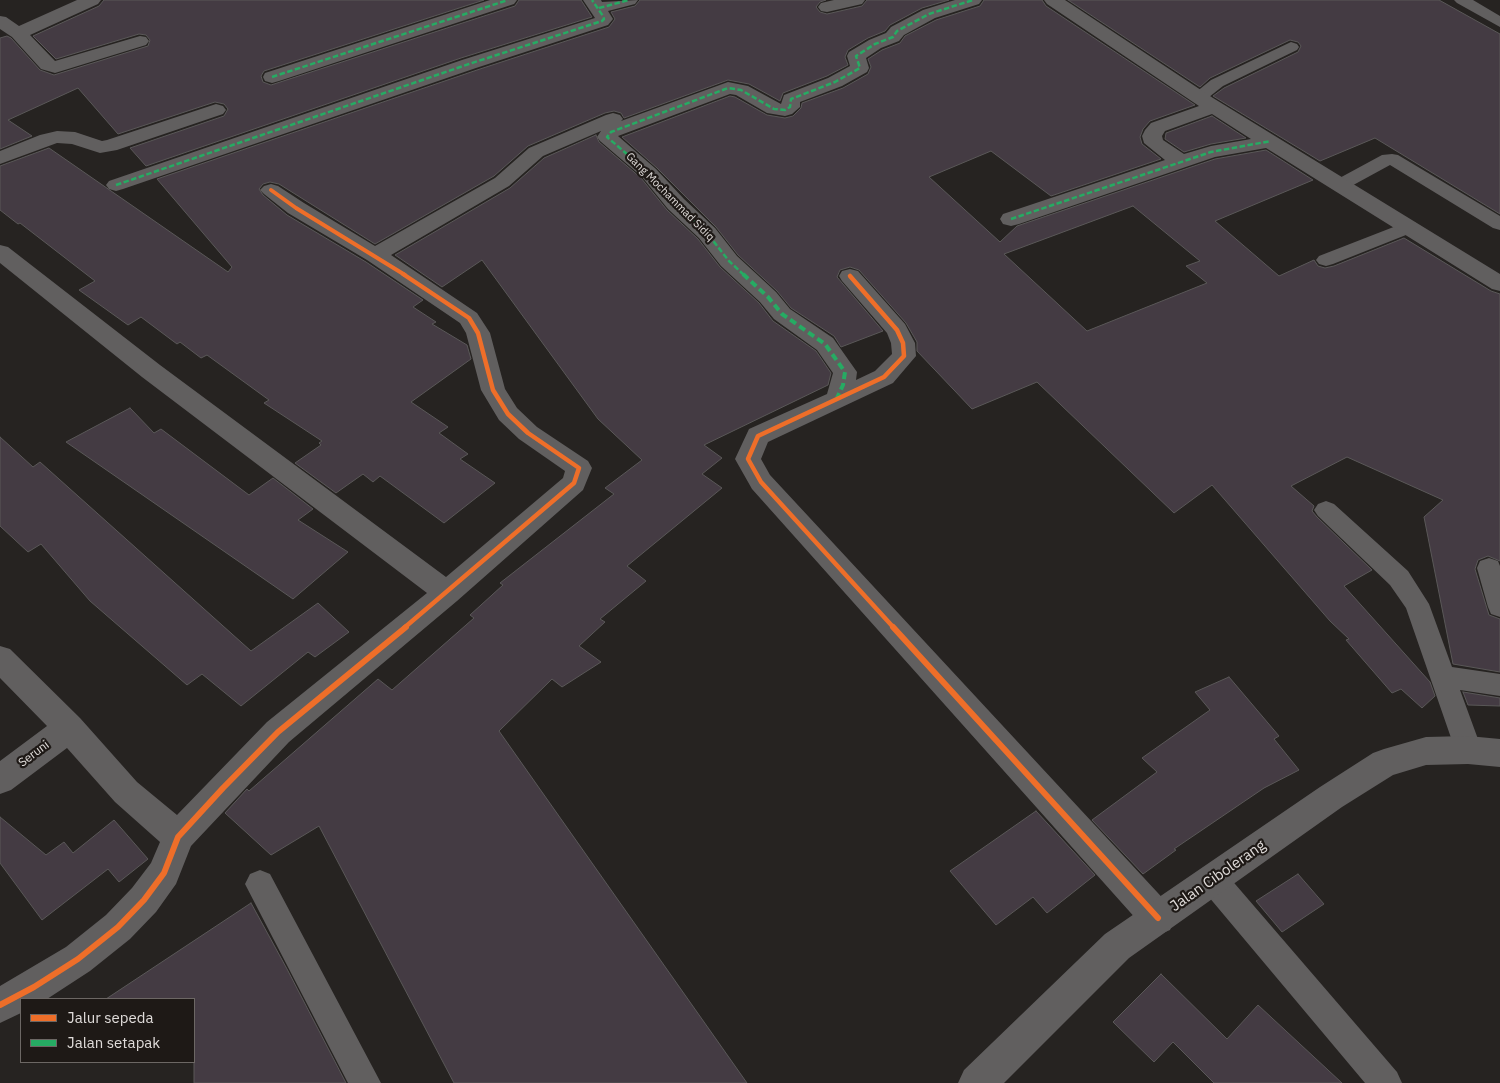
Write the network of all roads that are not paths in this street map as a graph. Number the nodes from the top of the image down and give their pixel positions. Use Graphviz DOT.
graph roads {
  1 [pos="92,0"];
  2 [pos="508,0"];
  3 [pos="629,0"];
  4 [pos="856,0"];
  5 [pos="973,0"];
  6 [pos="1053,0"];
  7 [pos="1462,0"];
  8 [pos="1500,2"];
  9 [pos="595,4"];
  10 [pos="826,7"];
  11 [pos="1479,9"];
  12 [pos="0,21"];
  13 [pos="1500,22"];
  14 [pos="18,33"];
  15 [pos="140,41"];
  16 [pos="1291,47"];
  17 [pos="272,77"];
  18 [pos="1206,102"];
  19 [pos="216,110"];
  20 [pos="613,119"];
  21 [pos="1271,141"];
  22 [pos="0,158"];
  23 [pos="1181,162"];
  24 [pos="1340,185"];
  25 [pos="116,186"];
  26 [pos="271,190"];
  27 [pos="1011,219"];
  28 [pos="1500,224"];
  29 [pos="1409,227"];
  30 [pos="0,252"];
  31 [pos="375,255"];
  32 [pos="1326,260"];
  33 [pos="850,276"];
  34 [pos="1500,284"];
  35 [pos="837,398"];
  36 [pos="1326,510"];
  37 [pos="1489,568"];
  38 [pos="447,593"];
  39 [pos="1500,607"];
  40 [pos="0,658"];
  41 [pos="1443,677"];
  42 [pos="1500,685"];
  43 [pos="69,728"];
  44 [pos="1484,751"];
  45 [pos="0,780"];
  46 [pos="178,837"];
  47 [pos="1213,880"];
  48 [pos="260,884"];
  49 [pos="1158,918"];
  50 [pos="0,1005"];
  51 [pos="365,1083"];
  52 [pos="976,1083"];
  53 [pos="1386,1083"];
  1 -- 14 [label="street"];
  2 -- 17 [label="street"];
  3 -- 9 [label="street"];
  4 -- 10 [label="street"];
  5 -- 35 [label="street, Gang Mochammad Sidiq"];
  6 -- 18 [label="street"];
  7 -- 11 [label="lane"];
  8 -- 11 [label="lane"];
  9 -- 25 [label="street"];
  11 -- 13 [label="lane"];
  12 -- 14 [label="street"];
  14 -- 15 [label="street"];
  16 -- 18 [label="lane"];
  18 -- 21 [label="street"];
  18 -- 23 [label="street"];
  19 -- 22 [label="street"];
  20 -- 31 [label="street"];
  21 -- 23 [label="street"];
  21 -- 24 [label="street"];
  23 -- 27 [label="street"];
  24 -- 28 [label="lane"];
  24 -- 29 [label="street"];
  26 -- 31 [label="street"];
  29 -- 32 [label="lane"];
  29 -- 34 [label="street"];
  30 -- 38 [label="street"];
  31 -- 38 [label="street"];
  33 -- 35 [label="street"];
  35 -- 49 [label="street"];
  36 -- 41 [label="lane"];
  37 -- 39 [label="lane"];
  38 -- 46 [label="street"];
  40 -- 43 [label="street"];
  41 -- 42 [label="lane"];
  41 -- 44 [label="lane"];
  43 -- 45 [label="street, Seruni"];
  43 -- 46 [label="street"];
  44 -- 47 [label="street, Jalan Cibolerang"];
  46 -- 50 [label="street"];
  47 -- 49 [label="street, Jalan Cibolerang"];
  47 -- 53 [label="lane"];
  48 -- 51 [label="lane"];
  49 -- 52 [label="street, Jalan Cibolerang"];
}
